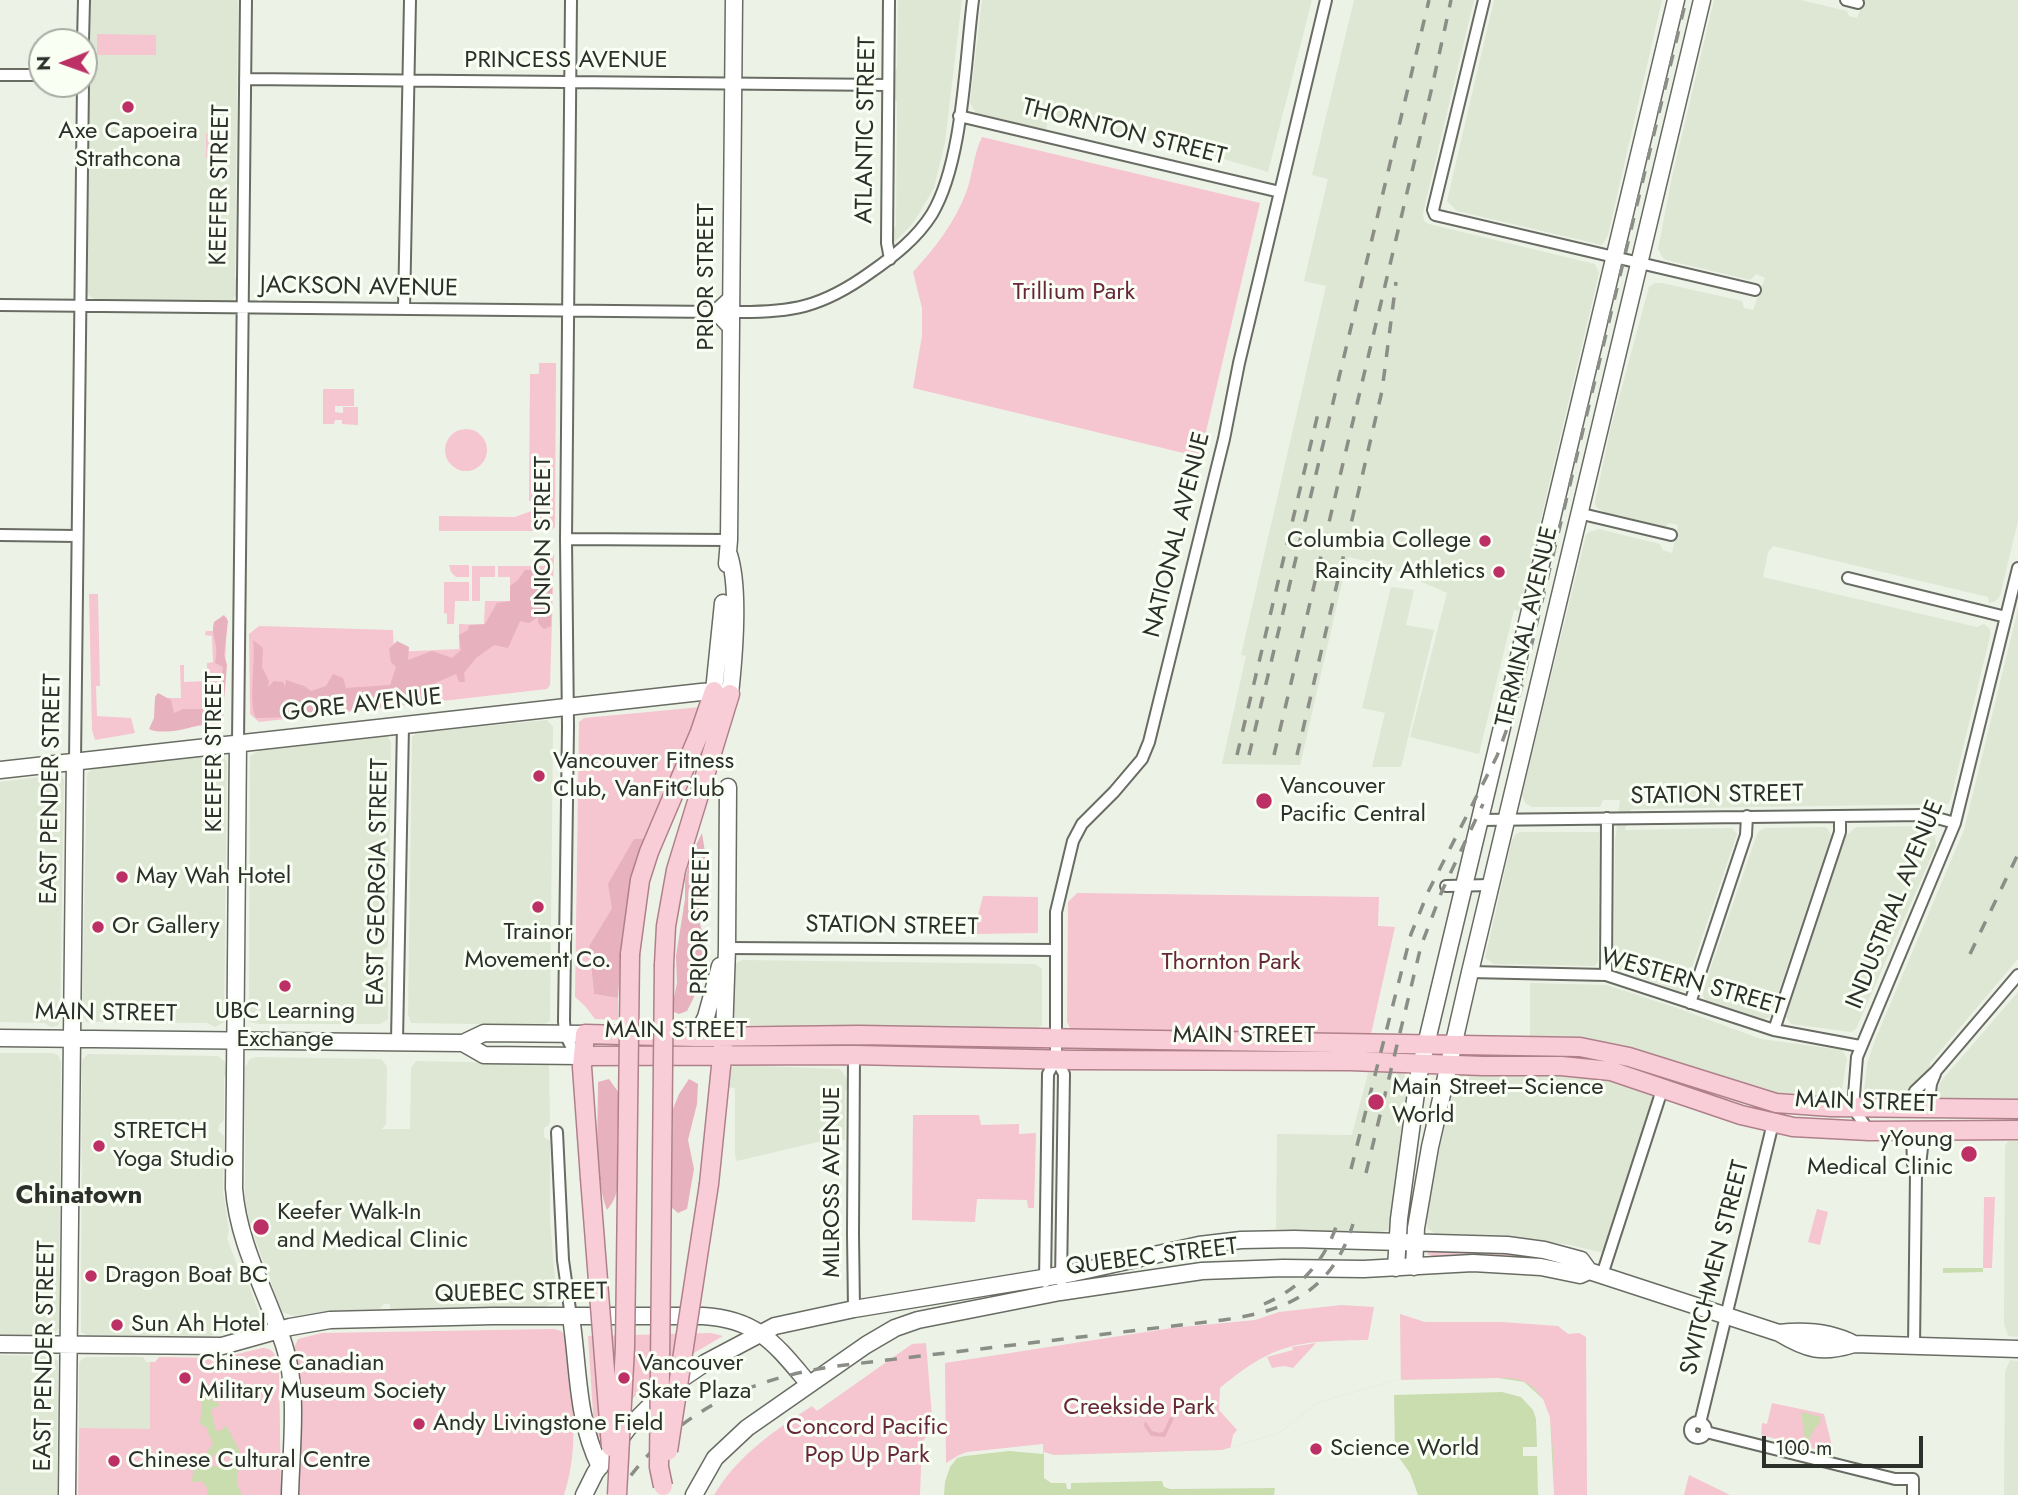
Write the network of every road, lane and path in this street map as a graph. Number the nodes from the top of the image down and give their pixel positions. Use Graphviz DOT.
graph roads {
  1 [pos="84,0"];
  2 [pos="246,0"];
  3 [pos="410,0"];
  4 [pos="571,0"];
  5 [pos="734,0"];
  6 [pos="889,0"];
  7 [pos="972,0"];
  8 [pos="1326,0"];
  9 [pos="1484,0"];
  10 [pos="1675,0"];
  11 [pos="1702,0"];
  12 [pos="83,28"];
  13 [pos="0,75"];
  14 [pos="28,75"];
  15 [pos="245,79"];
  16 [pos="408,80"];
  17 [pos="571,82"];
  18 [pos="733,83"];
  19 [pos="888,85"];
  20 [pos="83,98"];
  21 [pos="959,116"];
  22 [pos="1279,192"];
  23 [pos="1614,258"];
  24 [pos="890,259"];
  25 [pos="1639,263"];
  26 [pos="1755,290"];
  27 [pos="0,305"];
  28 [pos="80,306"];
  29 [pos="242,307"];
  30 [pos="404,309"];
  31 [pos="570,311"];
  32 [pos="727,313"];
  33 [pos="1578,513"];
  34 [pos="0,535"];
  35 [pos="1671,535"];
  36 [pos="77,536"];
  37 [pos="566,540"];
  38 [pos="729,548"];
  39 [pos="2018,568"];
  40 [pos="1848,578"];
  41 [pos="2006,617"];
  42 [pos="722,692"];
  43 [pos="567,707"];
  44 [pos="402,724"];
  45 [pos="238,742"];
  46 [pos="75,761"];
  47 [pos="0,770"];
  48 [pos="728,787"];
  49 [pos="1747,816"];
  50 [pos="1840,816"];
  51 [pos="1606,818"];
  52 [pos="1479,820"];
  53 [pos="1506,820"];
  54 [pos="1955,823"];
  55 [pos="1446,886"];
  56 [pos="1464,886"];
  57 [pos="1490,886"];
  58 [pos="727,948"];
  59 [pos="1056,950"];
  60 [pos="1470,972"];
  61 [pos="1606,975"];
  62 [pos="2018,975"];
  63 [pos="1690,1003"];
  64 [pos="1774,1030"];
  65 [pos="565,1034"];
  66 [pos="585,1034"];
  67 [pos="724,1036"];
  68 [pos="696,1037"];
  69 [pos="0,1038"];
  70 [pos="72,1039"];
  71 [pos="1055,1039"];
  72 [pos="236,1040"];
  73 [pos="397,1041"];
  74 [pos="463,1042"];
  75 [pos="1426,1044"];
  76 [pos="1454,1045"];
  77 [pos="1860,1046"];
  78 [pos="855,1055"];
  79 [pos="722,1056"];
  80 [pos="1056,1059"];
  81 [pos="581,1062"];
  82 [pos="1422,1063"];
  83 [pos="1450,1065"];
  84 [pos="1936,1071"];
  85 [pos="1663,1087"];
  86 [pos="1853,1108"];
  87 [pos="1908,1109"];
  88 [pos="1928,1109"];
  89 [pos="2018,1109"];
  90 [pos="1773,1123"];
  91 [pos="1918,1130"];
  92 [pos="2018,1130"];
  93 [pos="1869,1131"];
  94 [pos="557,1132"];
  95 [pos="1398,1242"];
  96 [pos="1415,1242"];
  97 [pos="1414,1267"];
  98 [pos="1396,1268"];
  99 [pos="1596,1273"];
  100 [pos="1062,1275"];
  101 [pos="1045,1277"];
  102 [pos="1053,1293"];
  103 [pos="854,1309"];
  104 [pos="1725,1316"];
  105 [pos="571,1317"];
  106 [pos="278,1331"];
  107 [pos="762,1333"];
  108 [pos="0,1344"];
  109 [pos="69,1346"];
  110 [pos="1914,1347"];
  111 [pos="2018,1349"];
  112 [pos="809,1384"];
  113 [pos="600,1467"];
  114 [pos="663,1490"];
  115 [pos="67,1495"];
  116 [pos="290,1495"];
  117 [pos="584,1495"];
  118 [pos="615,1495"];
  119 [pos="694,1495"];
  120 [pos="1913,1495"];
  1 -- 12 [label="street"];
  2 -- 15 [label="street, KEEFER STREET"];
  3 -- 16 [label="street"];
  4 -- 17 [label="street, UNION STREET"];
  5 -- 18 [label="main road, PRIOR STREET"];
  6 -- 19 [label="street, ATLANTIC STREET"];
  7 -- 21 [label="street, JACKSON AVENUE"];
  8 -- 22 [label="street, NATIONAL AVENUE"];
  9 -- 23 [label="street"];
  10 -- 23 [label="main road, TERMINAL AVENUE"];
  11 -- 25 [label="main road, TERMINAL AVENUE"];
  13 -- 14 [label="street"];
  15 -- 16 [label="street, PRINCESS AVENUE"];
  15 -- 29 [label="street, KEEFER STREET"];
  16 -- 17 [label="street, PRINCESS AVENUE"];
  16 -- 30 [label="street"];
  17 -- 18 [label="street, PRINCESS AVENUE"];
  17 -- 31 [label="street, UNION STREET"];
  18 -- 19 [label="street, PRINCESS AVENUE"];
  18 -- 32 [label="main road, PRIOR STREET"];
  19 -- 24 [label="street, ATLANTIC STREET"];
  20 -- 28 [label="street, EAST PENDER STREET"];
  21 -- 22 [label="street, THORNTON STREET"];
  21 -- 24 [label="street, JACKSON AVENUE"];
  22 -- 59 [label="street, NATIONAL AVENUE"];
  23 -- 25 [label="street"];
  23 -- 52 [label="main road, TERMINAL AVENUE"];
  24 -- 32 [label="street, JACKSON AVENUE"];
  25 -- 26 [label="street"];
  25 -- 33 [label="main road, TERMINAL AVENUE"];
  27 -- 28 [label="street, JACKSON AVENUE"];
  28 -- 29 [label="street, JACKSON AVENUE"];
  28 -- 36 [label="street, EAST PENDER STREET"];
  29 -- 30 [label="street, JACKSON AVENUE"];
  29 -- 45 [label="street, KEEFER STREET"];
  30 -- 31 [label="street, JACKSON AVENUE"];
  31 -- 32 [label="street, JACKSON AVENUE"];
  31 -- 37 [label="street, UNION STREET"];
  32 -- 38 [label="main road, PRIOR STREET"];
  33 -- 35 [label="street"];
  33 -- 53 [label="main road, TERMINAL AVENUE"];
  34 -- 36 [label="street"];
  36 -- 46 [label="street, EAST PENDER STREET"];
  37 -- 38 [label="street"];
  37 -- 43 [label="street, UNION STREET"];
  38 -- 42 [label="main road, PRIOR STREET"];
  39 -- 41 [label="street, INDUSTRIAL AVENUE"];
  40 -- 41 [label="street"];
  41 -- 54 [label="street, INDUSTRIAL AVENUE"];
  42 -- 43 [label="main road, GORE AVENUE"];
  42 -- 114 [label="main road, bridge"];
  42 -- 118 [label="main road, bridge"];
  43 -- 44 [label="main road, GORE AVENUE"];
  43 -- 65 [label="street, UNION STREET"];
  44 -- 45 [label="main road, GORE AVENUE"];
  44 -- 73 [label="street, EAST GEORGIA STREET"];
  45 -- 46 [label="main road, GORE AVENUE"];
  45 -- 72 [label="main road, KEEFER STREET"];
  46 -- 47 [label="main road, GORE AVENUE"];
  46 -- 70 [label="main road, EAST PENDER STREET"];
  48 -- 58 [label="main road, PRIOR STREET"];
  49 -- 50 [label="street, STATION STREET"];
  49 -- 51 [label="street, STATION STREET"];
  49 -- 63 [label="street"];
  50 -- 54 [label="street, STATION STREET"];
  50 -- 64 [label="street"];
  51 -- 53 [label="street, STATION STREET"];
  51 -- 61 [label="street"];
  52 -- 53 [label="street, STATION STREET"];
  52 -- 56 [label="main road, TERMINAL AVENUE"];
  53 -- 57 [label="main road, TERMINAL AVENUE"];
  54 -- 77 [label="street, INDUSTRIAL AVENUE"];
  55 -- 56 [label="street"];
  56 -- 57 [label="street"];
  56 -- 75 [label="main road, TERMINAL AVENUE"];
  57 -- 60 [label="main road, TERMINAL AVENUE"];
  58 -- 59 [label="street, STATION STREET"];
  58 -- 67 [label="main road, PRIOR STREET"];
  58 -- 68 [label="main road"];
  59 -- 71 [label="street, NATIONAL AVENUE"];
  60 -- 61 [label="street, WESTERN STREET"];
  60 -- 76 [label="main road, TERMINAL AVENUE"];
  61 -- 63 [label="street, WESTERN STREET"];
  62 -- 84 [label="street"];
  63 -- 64 [label="street, WESTERN STREET"];
  64 -- 77 [label="street, WESTERN STREET"];
  65 -- 66 [label="main road, MAIN STREET"];
  65 -- 74 [label="main road, MAIN STREET"];
  65 -- 81 [label="street, UNION STREET"];
  66 -- 68 [label="main road, MAIN STREET"];
  66 -- 81 [label="main road"];
  67 -- 68 [label="main road, MAIN STREET"];
  67 -- 71 [label="main road, MAIN STREET"];
  67 -- 79 [label="main road, PRIOR STREET"];
  69 -- 70 [label="main road, MAIN STREET"];
  70 -- 72 [label="main road, MAIN STREET"];
  70 -- 109 [label="main road, EAST PENDER STREET"];
  71 -- 75 [label="main road, MAIN STREET"];
  71 -- 80 [label="street, NATIONAL AVENUE"];
  72 -- 73 [label="main road, MAIN STREET"];
  72 -- 106 [label="main road, KEEFER STREET"];
  73 -- 74 [label="main road, MAIN STREET"];
  74 -- 81 [label="main road, MAIN STREET"];
  75 -- 76 [label="main road, MAIN STREET"];
  75 -- 82 [label="main road, TERMINAL AVENUE"];
  76 -- 83 [label="main road, TERMINAL AVENUE"];
  76 -- 86 [label="main road, MAIN STREET"];
  77 -- 86 [label="street, INDUSTRIAL AVENUE"];
  78 -- 79 [label="main road, MAIN STREET"];
  78 -- 80 [label="main road, MAIN STREET"];
  78 -- 103 [label="street, MILROSS AVENUE"];
  79 -- 81 [label="main road, MAIN STREET"];
  79 -- 114 [label="main road, PRIOR STREET, bridge"];
  80 -- 82 [label="main road, MAIN STREET"];
  80 -- 100 [label="street, NATIONAL AVENUE"];
  80 -- 101 [label="street, NATIONAL AVENUE"];
  81 -- 118 [label="main road, bridge"];
  82 -- 83 [label="main road, MAIN STREET"];
  82 -- 95 [label="main road, TERMINAL AVENUE"];
  83 -- 85 [label="main road, MAIN STREET"];
  83 -- 96 [label="main road, TERMINAL AVENUE"];
  84 -- 87 [label="street"];
  84 -- 88 [label="street"];
  85 -- 90 [label="main road, MAIN STREET"];
  85 -- 99 [label="street"];
  86 -- 87 [label="main road, MAIN STREET"];
  86 -- 93 [label="street"];
  87 -- 88 [label="main road, MAIN STREET"];
  88 -- 89 [label="main road, MAIN STREET"];
  90 -- 93 [label="main road, MAIN STREET"];
  90 -- 104 [label="street, SWITCHMEN STREET"];
  91 -- 92 [label="main road, MAIN STREET"];
  91 -- 93 [label="main road, MAIN STREET"];
  91 -- 110 [label="street"];
  94 -- 105 [label="street"];
  95 -- 96 [label="main road, QUEBEC STREET"];
  95 -- 98 [label="main road, TERMINAL AVENUE"];
  95 -- 100 [label="main road, QUEBEC STREET"];
  96 -- 97 [label="main road, TERMINAL AVENUE"];
  96 -- 99 [label="main road, QUEBEC STREET"];
  97 -- 98 [label="main road, QUEBEC STREET"];
  97 -- 99 [label="main road, QUEBEC STREET"];
  98 -- 102 [label="main road, QUEBEC STREET"];
  99 -- 104 [label="main road, QUEBEC STREET"];
  100 -- 101 [label="main road, QUEBEC STREET"];
  100 -- 102 [label="street, NATIONAL AVENUE"];
  101 -- 102 [label="street, NATIONAL AVENUE"];
  101 -- 103 [label="main road, QUEBEC STREET"];
  102 -- 112 [label="main road, QUEBEC STREET"];
  103 -- 107 [label="main road, QUEBEC STREET"];
  104 -- 110 [label="main road, QUEBEC STREET"];
  104 -- 120 [label="street, SWITCHMEN STREET"];
  105 -- 106 [label="main road, QUEBEC STREET"];
  105 -- 107 [label="main road, QUEBEC STREET"];
  105 -- 113 [label="main road"];
  106 -- 109 [label="main road, QUEBEC STREET"];
  106 -- 116 [label="main road, KEEFER STREET"];
  107 -- 112 [label="main road, QUEBEC STREET"];
  107 -- 113 [label="main road"];
  108 -- 109 [label="main road, QUEBEC STREET"];
  109 -- 115 [label="main road, EAST PENDER STREET"];
  110 -- 111 [label="main road, QUEBEC STREET"];
  112 -- 119 [label="main road"];
  113 -- 117 [label="main road"];
}
